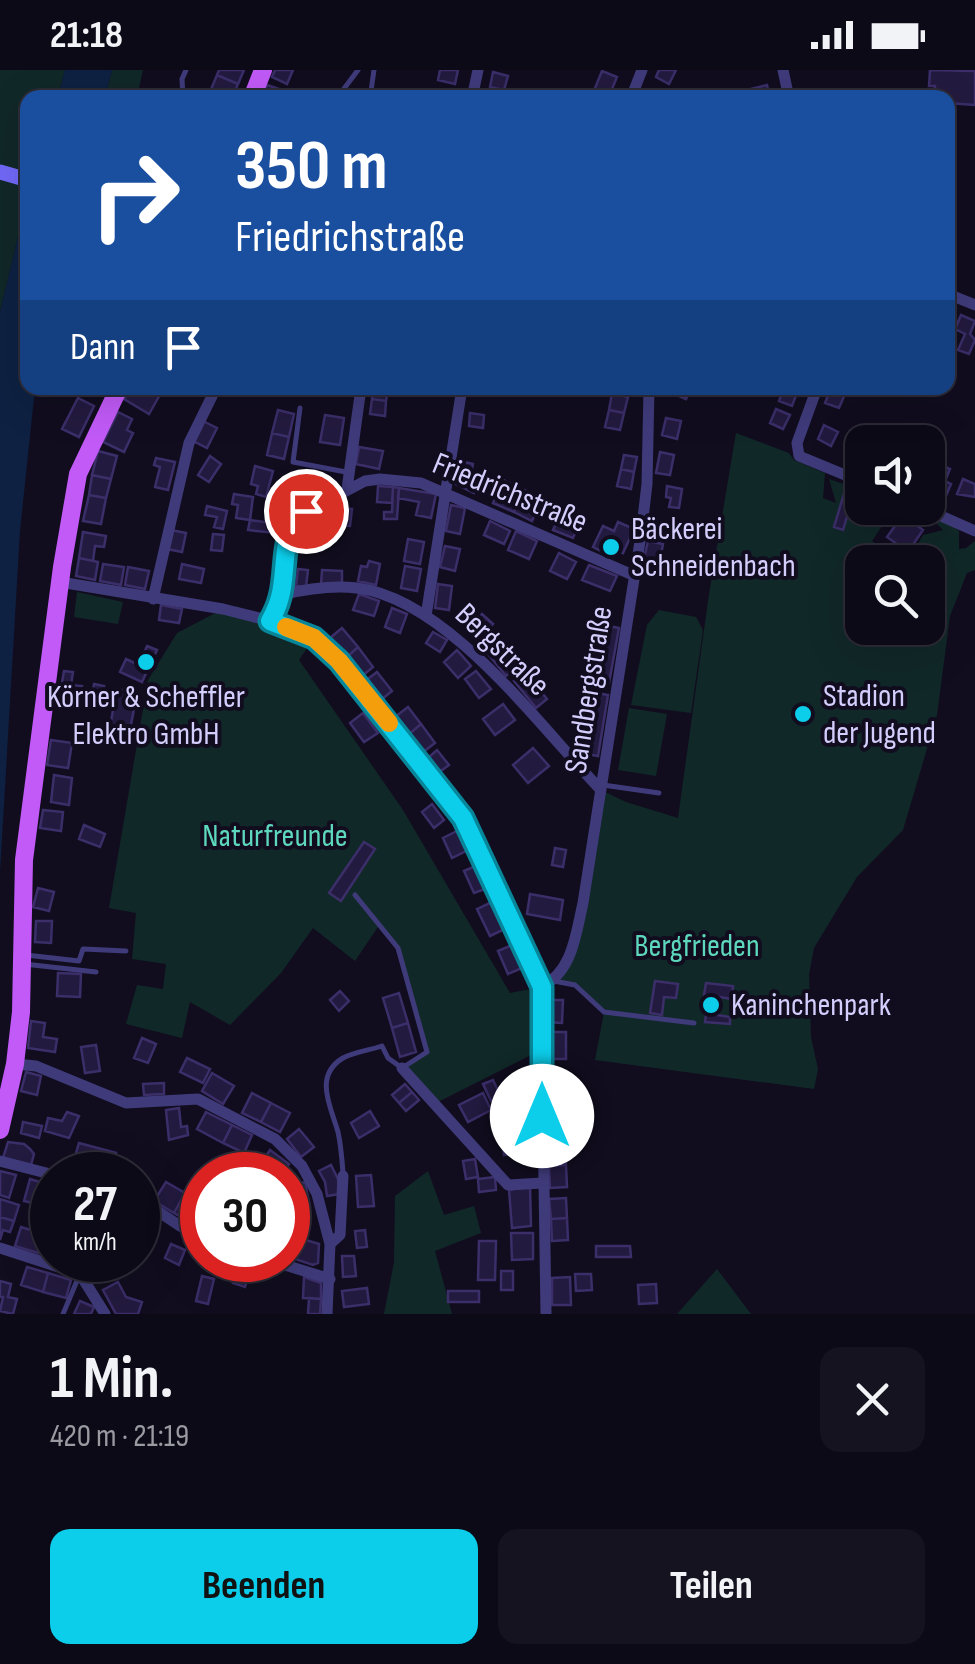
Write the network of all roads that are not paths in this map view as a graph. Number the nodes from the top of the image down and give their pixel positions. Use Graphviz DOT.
graph roads {
  1 [pos="116,395"];
  2 [pos="213,395"];
  3 [pos="359,395"];
  4 [pos="461,395"];
  5 [pos="645,395"];
  6 [pos="814,395"];
  7 [pos="300,408"];
  8 [pos="349,473"];
  9 [pos="845,475"];
  10 [pos="347,489"];
  11 [pos="447,493"];
  12 [pos="945,518"];
  13 [pos="975,531"];
  14 [pos="635,576"];
  15 [pos="60,582"];
  16 [pos="281,595"];
  17 [pos="153,599"];
  18 [pos="426,616"];
  19 [pos="270,621"];
  20 [pos="602,788"];
  21 [pos="660,793"];
  22 [pos="355,895"];
  23 [pos="126,951"];
  24 [pos="23,959"];
  25 [pos="96,972"];
  26 [pos="548,984"];
  27 [pos="694,1023"];
  28 [pos="15,1064"];
  29 [pos="402,1068"];
  30 [pos="0,1130"];
  31 [pos="0,1161"];
  32 [pos="30,1169"];
  33 [pos="343,1176"];
  34 [pos="542,1183"];
  35 [pos="330,1244"];
  36 [pos="0,1248"];
  37 [pos="30,1258"];
  38 [pos="310,1273"];
  39 [pos="330,1279"];
  40 [pos="77,1282"];
  41 [pos="85,1282"];
  42 [pos="63,1314"];
  43 [pos="105,1314"];
  44 [pos="327,1314"];
  45 [pos="546,1314"];
  1 -- 15 [label="main road"];
  2 -- 17 [label="street"];
  3 -- 8 [label="street"];
  4 -- 11 [label="street"];
  5 -- 14 [label="street, Sandbergstraße"];
  6 -- 9 [label="street"];
  7 -- 8 [label="lane"];
  8 -- 10 [label="street"];
  10 -- 11 [label="street, Friedrichstraße"];
  10 -- 16 [label="street, Friedrichstraße"];
  11 -- 14 [label="street, Friedrichstraße"];
  11 -- 18 [label="street"];
  12 -- 13 [label="street"];
  14 -- 20 [label="street, Sandbergstraße"];
  15 -- 17 [label="street"];
  15 -- 24 [label="main road"];
  16 -- 18 [label="street, Bergstraße"];
  16 -- 19 [label="street, Friedrichstraße"];
  17 -- 19 [label="street"];
  18 -- 20 [label="street, Bergstraße"];
  19 -- 26 [label="street"];
  20 -- 21 [label="lane"];
  20 -- 26 [label="street, Sandbergstraße"];
  22 -- 29 [label="lane"];
  23 -- 24 [label="lane"];
  24 -- 25 [label="lane"];
  24 -- 28 [label="main road"];
  26 -- 27 [label="lane"];
  26 -- 34 [label="street"];
  28 -- 30 [label="main road"];
  28 -- 35 [label="street"];
  29 -- 33 [label="lane"];
  29 -- 34 [label="street"];
  31 -- 32 [label="street"];
  33 -- 35 [label="street"];
  34 -- 45 [label="street"];
  35 -- 39 [label="street"];
  36 -- 37 [label="street"];
  38 -- 39 [label="street"];
  39 -- 44 [label="street"];
  40 -- 42 [label="lane"];
  41 -- 43 [label="street"];
}
